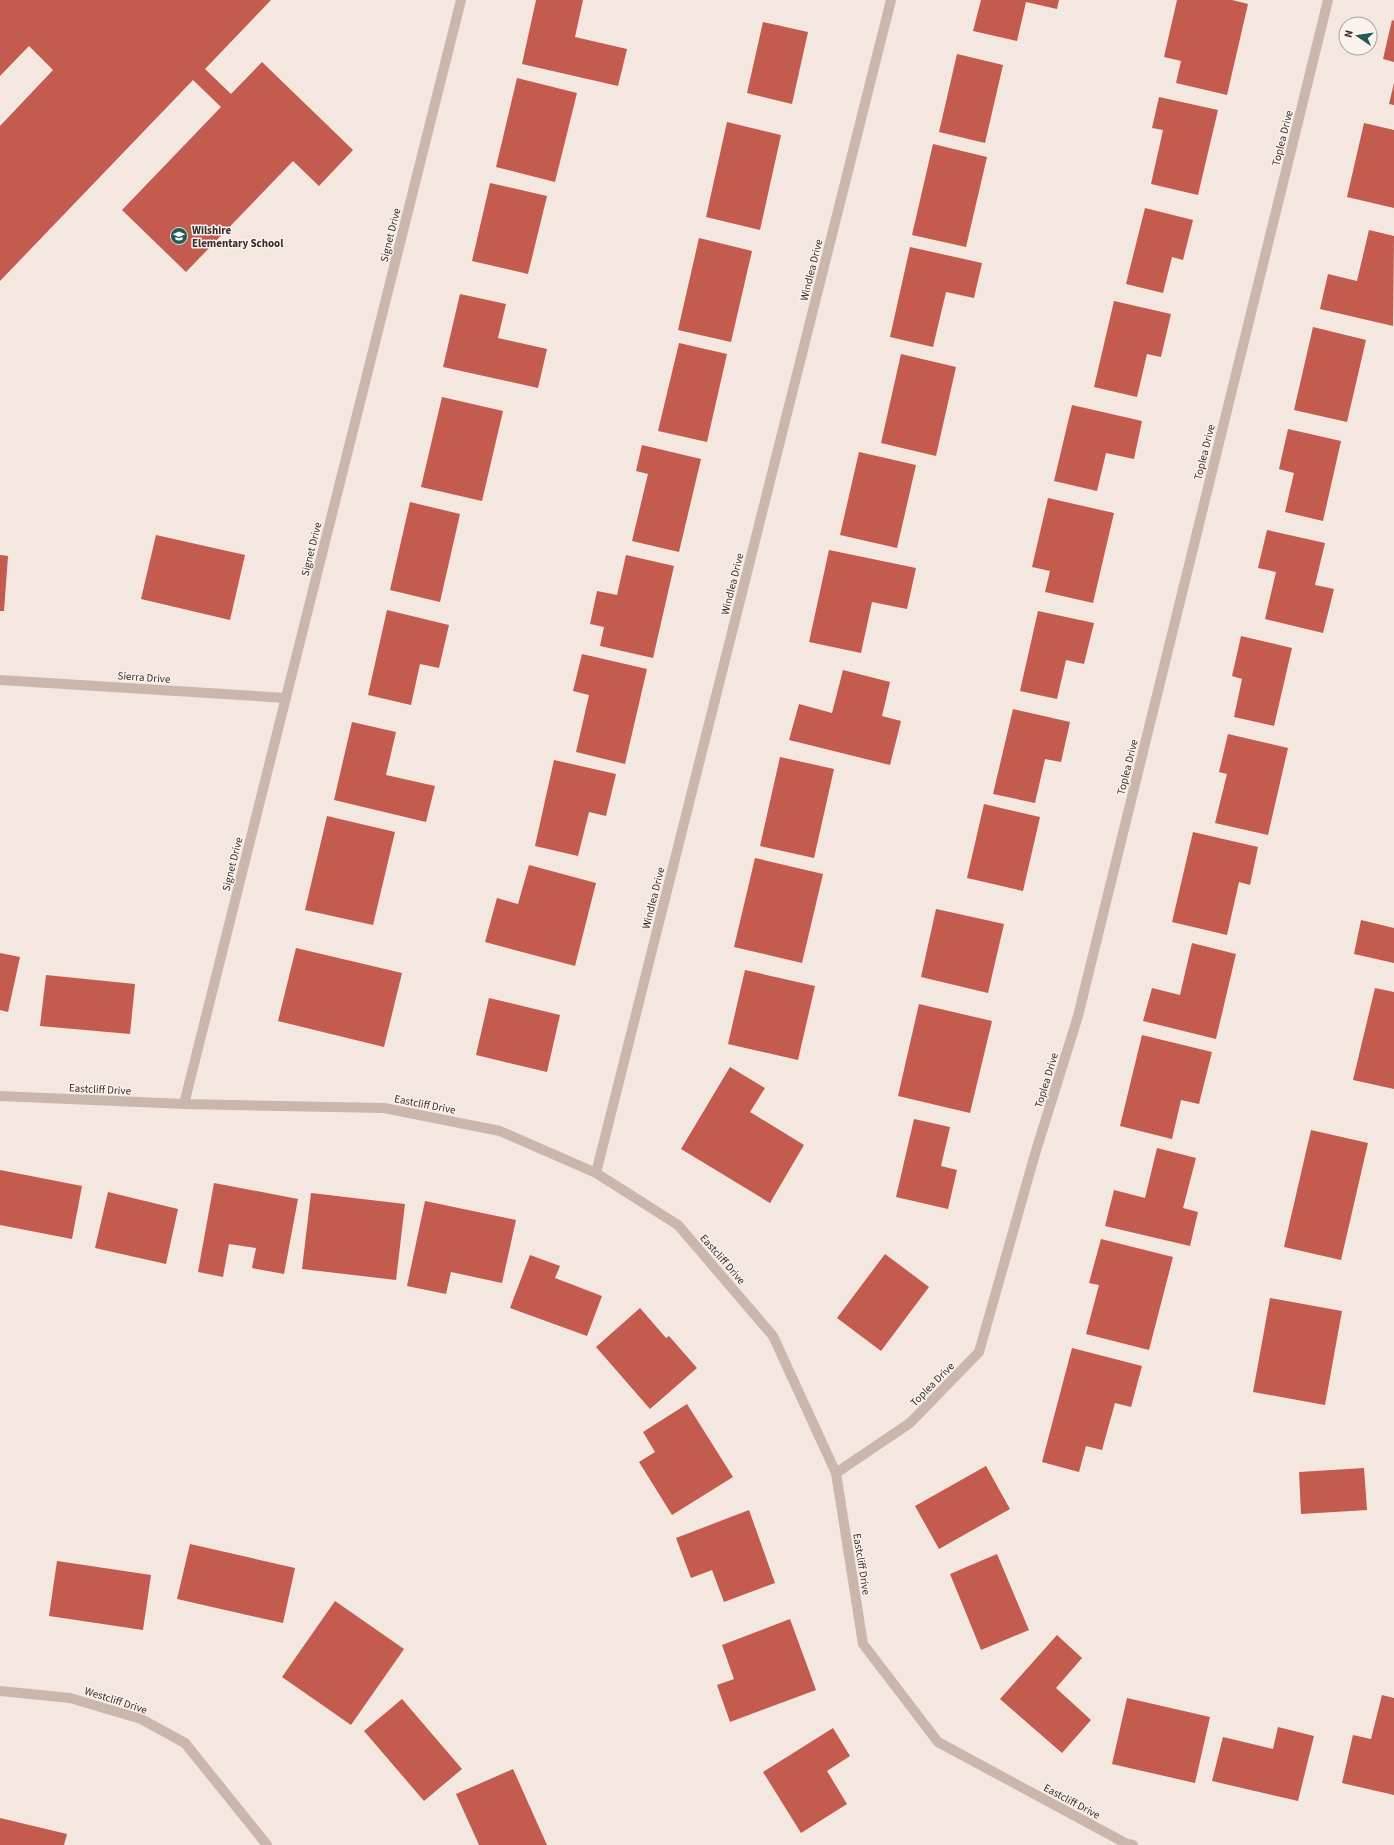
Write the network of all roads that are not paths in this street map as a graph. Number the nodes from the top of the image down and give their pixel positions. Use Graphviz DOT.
graph roads {
  1 [pos="461,0"];
  2 [pos="891,0"];
  3 [pos="1328,0"];
  4 [pos="0,680"];
  5 [pos="286,698"];
  6 [pos="0,1096"];
  7 [pos="184,1104"];
  8 [pos="596,1173"];
  9 [pos="836,1473"];
  10 [pos="0,1691"];
  11 [pos="267,1845"];
  12 [pos="1133,1845"];
  1 -- 5 [label="street, Signet Drive"];
  2 -- 8 [label="street, Windlea Drive"];
  3 -- 9 [label="street, Toplea Drive"];
  4 -- 5 [label="street, Sierra Drive"];
  5 -- 7 [label="street, Signet Drive"];
  6 -- 7 [label="street, Eastcliff Drive"];
  7 -- 8 [label="street, Eastcliff Drive"];
  8 -- 9 [label="street, Eastcliff Drive"];
  9 -- 12 [label="street, Eastcliff Drive"];
  10 -- 11 [label="street, Westcliff Drive"];
}
